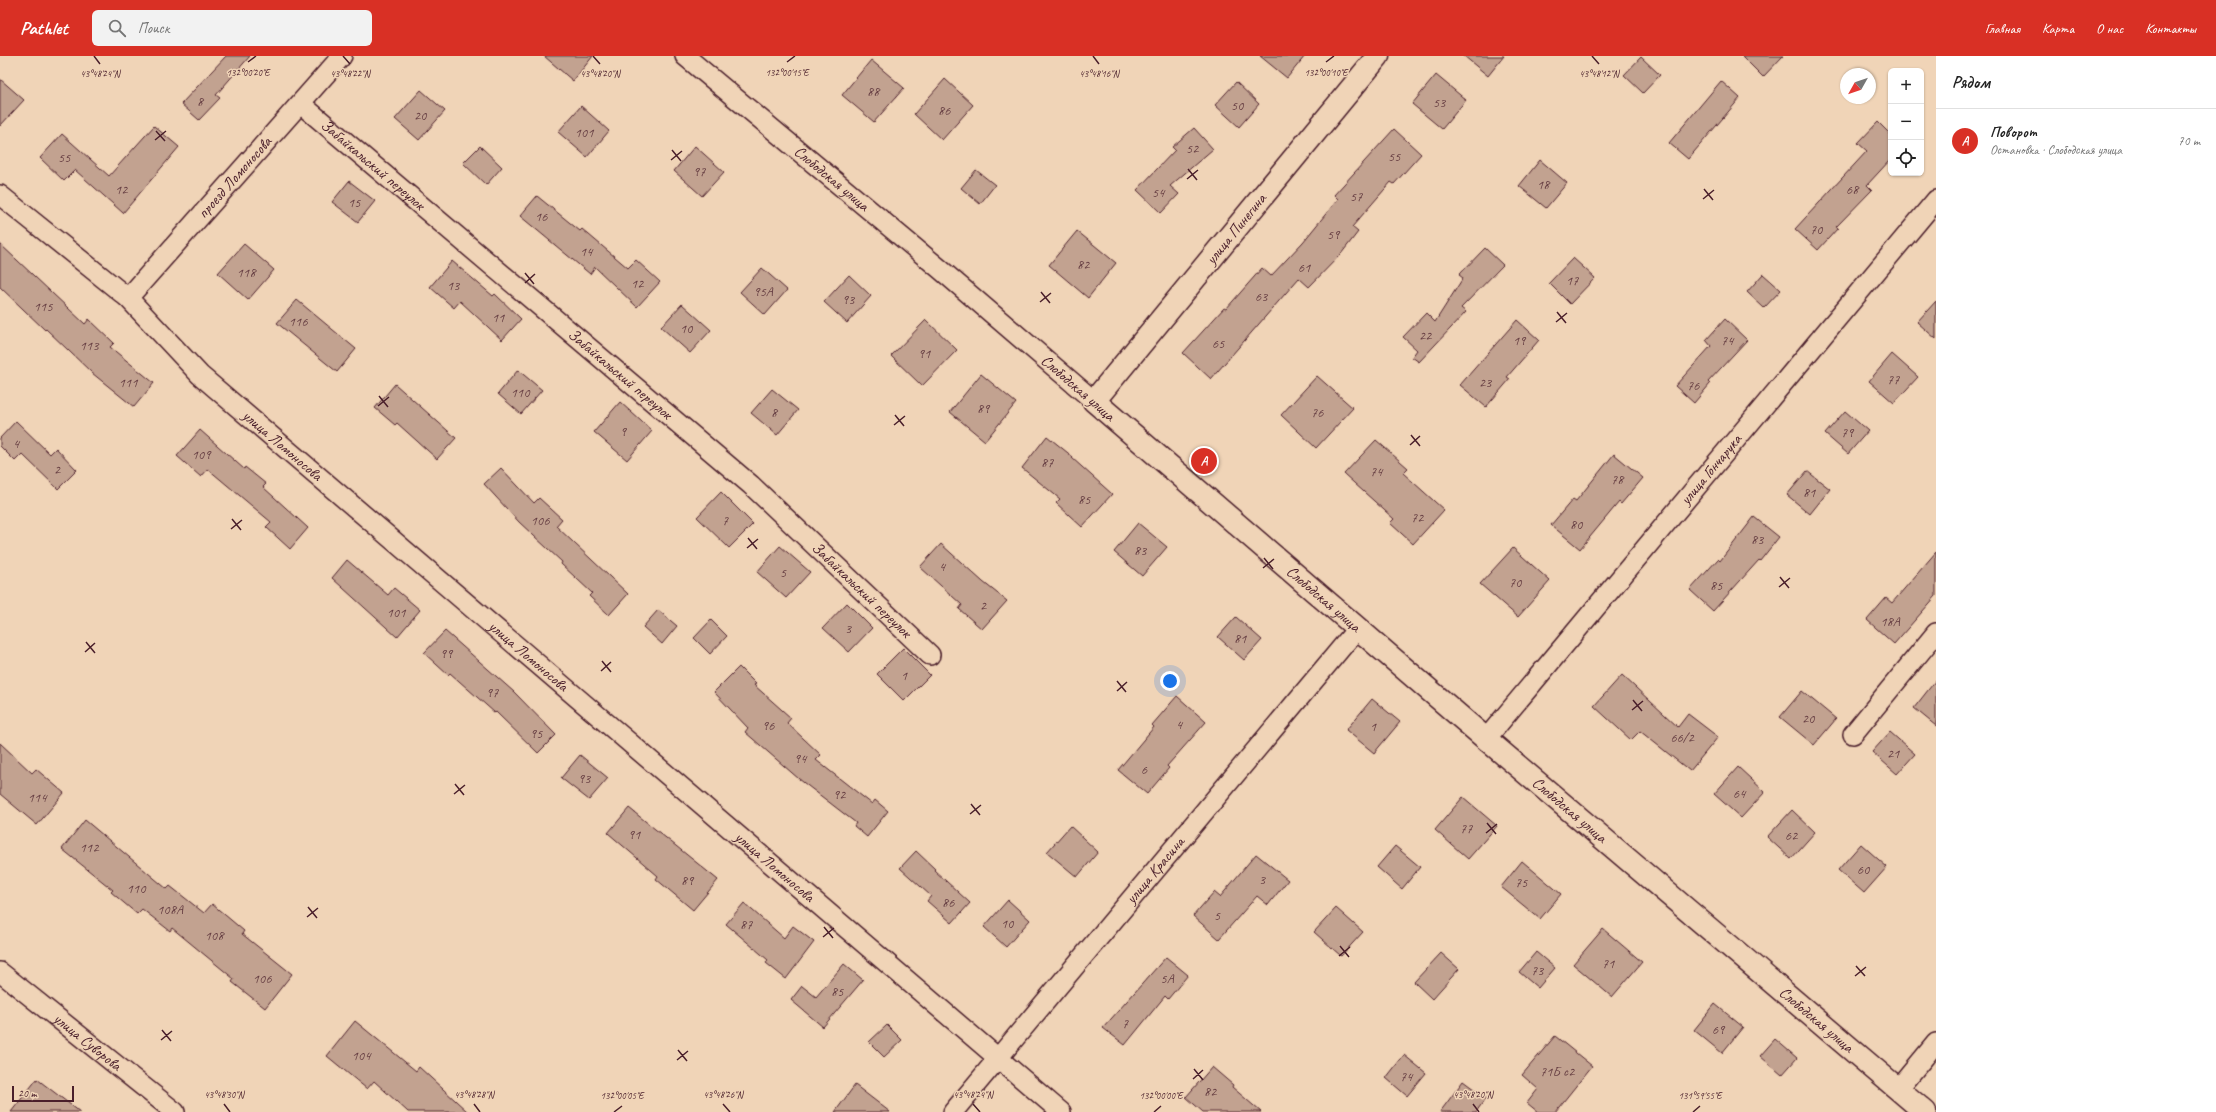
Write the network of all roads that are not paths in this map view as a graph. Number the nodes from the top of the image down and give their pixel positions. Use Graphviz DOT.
graph roads {
  1 [pos="342,56"];
  2 [pos="1378,56"];
  3 [pos="688,57"];
  4 [pos="300,104"];
  5 [pos="0,195"];
  6 [pos="1936,200"];
  7 [pos="128,298"];
  8 [pos="1094,401"];
  9 [pos="1357,628"];
  10 [pos="1936,633"];
  11 [pos="930,655"];
  12 [pos="1853,734"];
  13 [pos="1486,739"];
  14 [pos="0,972"];
  15 [pos="1936,1043"];
  16 [pos="997,1058"];
  17 [pos="1898,1089"];
  18 [pos="175,1112"];
  19 [pos="953,1112"];
  20 [pos="1061,1112"];
  21 [pos="1925,1112"];
  1 -- 4 [label="street, проезд Ломоносова"];
  2 -- 8 [label="street, улица Пинегина"];
  3 -- 8 [label="street, Слободская улица"];
  4 -- 7 [label="street, проезд Ломоносова"];
  4 -- 11 [label="street, Забайкальский переулок"];
  5 -- 7 [label="street, улица Ломоносова"];
  6 -- 13 [label="street, улица Гончарука"];
  7 -- 16 [label="street, улица Ломоносова"];
  8 -- 9 [label="street, Слободская улица"];
  9 -- 13 [label="street, Слободская улица"];
  9 -- 16 [label="street, улица Красина"];
  10 -- 12 [label="street"];
  13 -- 17 [label="street, Слободская улица"];
  14 -- 18 [label="street, улица Суворова"];
  15 -- 17 [label="street"];
  16 -- 19 [label="street, улица Красина"];
  16 -- 20 [label="street, улица Ломоносова"];
  17 -- 21 [label="street, Слободская улица"];
}
